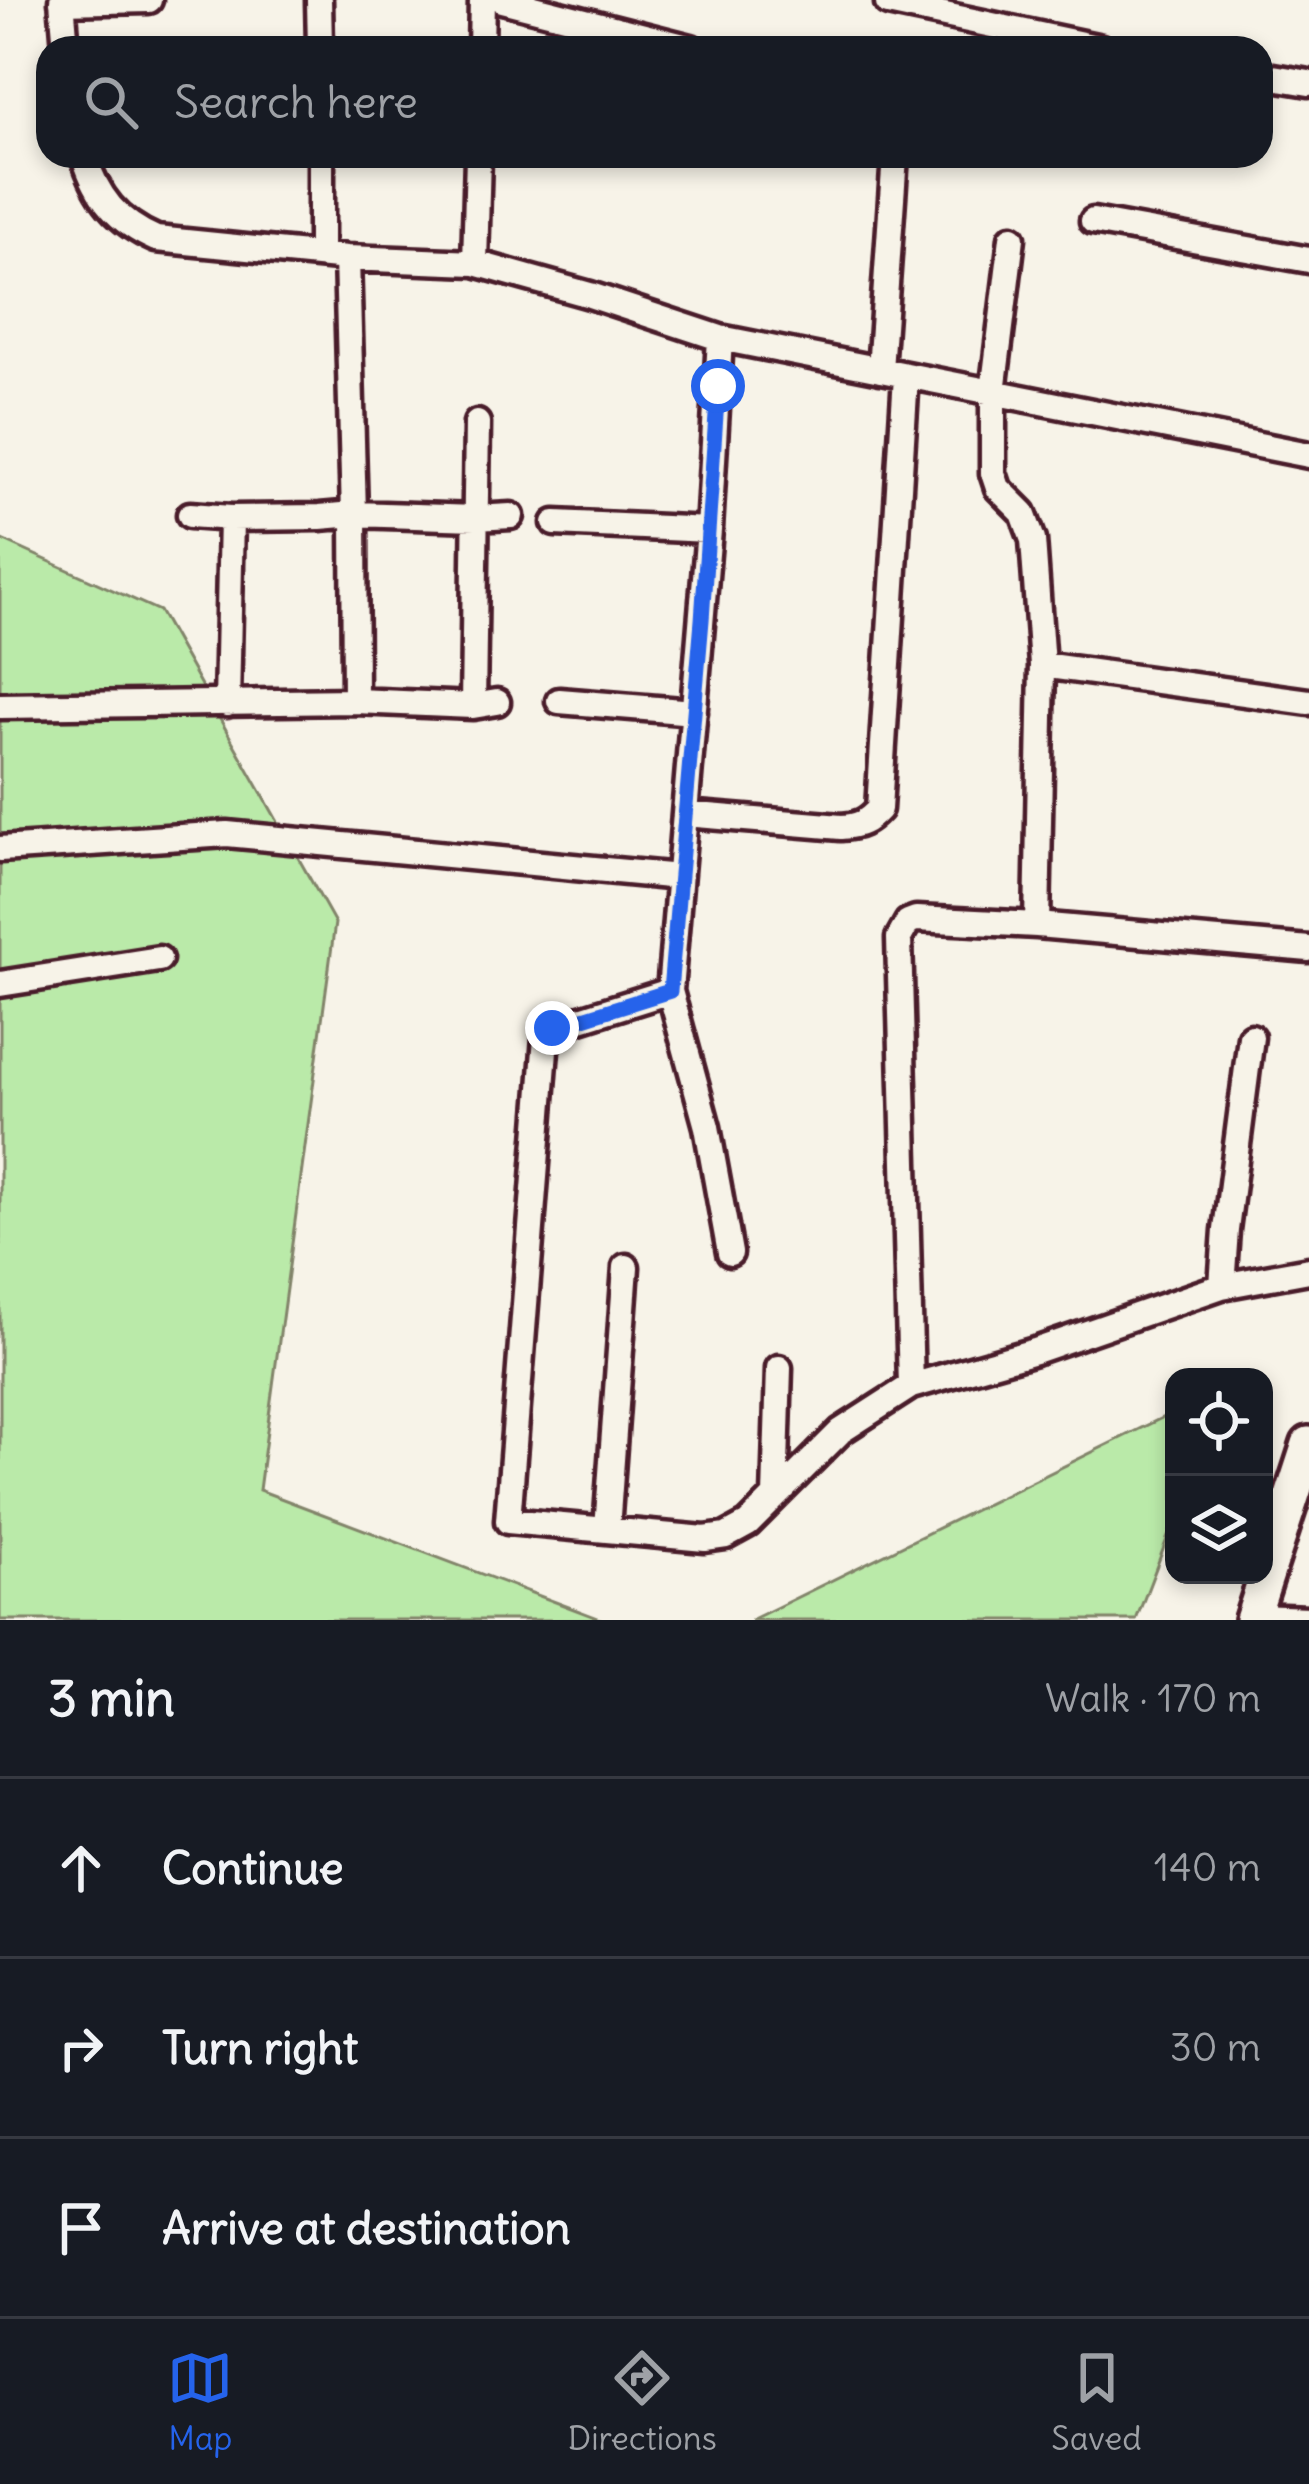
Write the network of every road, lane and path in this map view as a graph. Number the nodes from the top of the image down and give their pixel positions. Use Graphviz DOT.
graph roads {
  1 [pos="149,0"];
  2 [pos="319,0"];
  3 [pos="482,0"];
  4 [pos="502,0"];
  5 [pos="62,1"];
  6 [pos="888,3"];
  7 [pos="65,36"];
  8 [pos="320,36"];
  9 [pos="481,36"];
  10 [pos="644,36"];
  11 [pos="1044,36"];
  12 [pos="1273,77"];
  13 [pos="1309,82"];
  14 [pos="88,168"];
  15 [pos="322,168"];
  16 [pos="478,168"];
  17 [pos="894,168"];
  18 [pos="1093,221"];
  19 [pos="1012,238"];
  20 [pos="334,256"];
  21 [pos="1309,260"];
  22 [pos="475,263"];
  23 [pos="721,338"];
  24 [pos="880,370"];
  25 [pos="906,376"];
  26 [pos="993,392"];
  27 [pos="477,423"];
  28 [pos="1309,455"];
  29 [pos="354,514"];
  30 [pos="190,515"];
  31 [pos="511,516"];
  32 [pos="231,518"];
  33 [pos="476,518"];
  34 [pos="555,523"];
  35 [pos="709,530"];
  36 [pos="1042,665"];
  37 [pos="355,701"];
  38 [pos="559,701"];
  39 [pos="1309,702"];
  40 [pos="227,704"];
  41 [pos="0,706"];
  42 [pos="694,712"];
  43 [pos="685,814"];
  44 [pos="0,849"];
  45 [pos="679,877"];
  46 [pos="1037,926"];
  47 [pos="1309,949"];
  48 [pos="159,959"];
  49 [pos="0,984"];
  50 [pos="670,991"];
  51 [pos="1251,1037"];
  52 [pos="730,1253"];
  53 [pos="626,1267"];
  54 [pos="1309,1270"];
  55 [pos="1222,1286"];
  56 [pos="779,1368"];
  57 [pos="911,1386"];
  58 [pos="1309,1444"];
  59 [pos="776,1497"];
  60 [pos="608,1529"];
  61 [pos="1309,1618"];
  62 [pos="1253,1619"];
  1 -- 5 [label="street"];
  2 -- 8 [label="street"];
  3 -- 9 [label="street"];
  4 -- 10 [label="street"];
  5 -- 7 [label="street"];
  6 -- 11 [label="street"];
  12 -- 13 [label="street"];
  14 -- 20 [label="street"];
  15 -- 20 [label="street"];
  16 -- 22 [label="street"];
  17 -- 24 [label="street"];
  18 -- 21 [label="street"];
  19 -- 26 [label="street"];
  20 -- 22 [label="street"];
  20 -- 29 [label="street"];
  22 -- 23 [label="street"];
  23 -- 24 [label="street"];
  23 -- 35 [label="street"];
  24 -- 25 [label="street"];
  25 -- 26 [label="street"];
  25 -- 43 [label="street"];
  26 -- 28 [label="street"];
  26 -- 36 [label="street"];
  27 -- 33 [label="street"];
  29 -- 32 [label="street"];
  29 -- 33 [label="street"];
  29 -- 37 [label="street"];
  30 -- 32 [label="street"];
  31 -- 33 [label="street"];
  32 -- 40 [label="street"];
  33 -- 37 [label="street"];
  34 -- 35 [label="street"];
  35 -- 42 [label="street"];
  36 -- 39 [label="street"];
  36 -- 46 [label="street"];
  37 -- 40 [label="street"];
  38 -- 42 [label="street"];
  40 -- 41 [label="street"];
  42 -- 43 [label="street"];
  43 -- 45 [label="street"];
  44 -- 45 [label="street"];
  45 -- 50 [label="street"];
  46 -- 47 [label="street"];
  46 -- 57 [label="street"];
  48 -- 49 [label="street"];
  50 -- 52 [label="street"];
  50 -- 60 [label="street"];
  51 -- 55 [label="street"];
  53 -- 60 [label="street"];
  54 -- 55 [label="street"];
  55 -- 57 [label="street"];
  56 -- 59 [label="street"];
  57 -- 59 [label="street"];
  58 -- 62 [label="street"];
  59 -- 60 [label="street"];
  61 -- 62 [label="street"];
}
